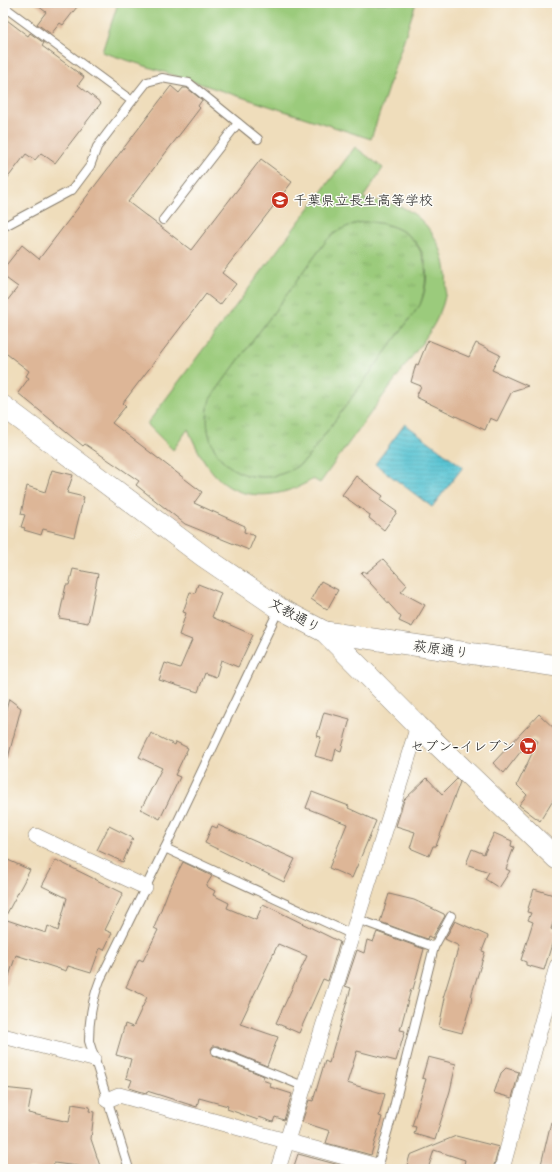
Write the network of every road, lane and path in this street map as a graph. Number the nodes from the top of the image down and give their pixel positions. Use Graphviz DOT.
graph roads {
  1 [pos="3,6"];
  2 [pos="132,102"];
  3 [pos="238,123"];
  4 [pos="258,139"];
  5 [pos="163,220"];
  6 [pos="3,227"];
  7 [pos="3,406"];
  8 [pos="279,608"];
  9 [pos="325,632"];
  10 [pos="557,666"];
  11 [pos="418,726"];
  12 [pos="36,836"];
  13 [pos="165,848"];
  14 [pos="557,860"];
  15 [pos="145,887"];
  16 [pos="451,916"];
  17 [pos="357,919"];
  18 [pos="351,934"];
  19 [pos="434,947"];
  20 [pos="557,966"];
  21 [pos="3,1036"];
  22 [pos="216,1051"];
  23 [pos="93,1059"];
  24 [pos="303,1086"];
  25 [pos="107,1100"];
  26 [pos="287,1140"];
  27 [pos="377,1168"];
  28 [pos="129,1169"];
  29 [pos="278,1169"];
  30 [pos="502,1169"];
  1 -- 2 [label="lane"];
  2 -- 3 [label="lane"];
  2 -- 6 [label="lane"];
  3 -- 4 [label="lane"];
  3 -- 5 [label="lane"];
  7 -- 8 [label="street, 文教通り"];
  8 -- 9 [label="street, 文教通り"];
  8 -- 13 [label="lane"];
  9 -- 10 [label="street, 萩原通り"];
  9 -- 11 [label="street, 文教通り"];
  11 -- 14 [label="street, 文教通り"];
  11 -- 17 [label="street"];
  12 -- 15 [label="street"];
  13 -- 15 [label="lane"];
  13 -- 18 [label="lane"];
  15 -- 23 [label="lane"];
  16 -- 19 [label="lane"];
  17 -- 18 [label="street"];
  17 -- 19 [label="lane"];
  18 -- 24 [label="street"];
  19 -- 27 [label="lane"];
  20 -- 30 [label="street"];
  21 -- 23 [label="street"];
  22 -- 24 [label="lane"];
  23 -- 25 [label="lane"];
  24 -- 26 [label="street"];
  25 -- 26 [label="street"];
  25 -- 28 [label="lane"];
  26 -- 27 [label="street"];
  26 -- 29 [label="street"];
}
